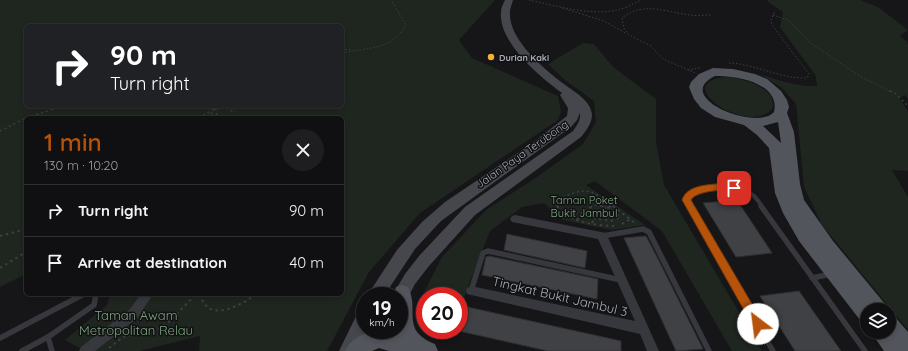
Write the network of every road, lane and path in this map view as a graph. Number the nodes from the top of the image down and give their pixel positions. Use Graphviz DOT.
graph roads {
  1 [pos="391,0"];
  2 [pos="509,0"];
  3 [pos="529,0"];
  4 [pos="642,0"];
  5 [pos="639,5"];
  6 [pos="557,6"];
  7 [pos="658,6"];
  8 [pos="775,11"];
  9 [pos="712,15"];
  10 [pos="773,15"];
  11 [pos="629,35"];
  12 [pos="344,49"];
  13 [pos="353,50"];
  14 [pos="344,52"];
  15 [pos="726,64"];
  16 [pos="688,70"];
  17 [pos="702,72"];
  18 [pos="562,88"];
  19 [pos="908,106"];
  20 [pos="56,108"];
  21 [pos="215,108"];
  22 [pos="216,108"];
  23 [pos="781,113"];
  24 [pos="33,116"];
  25 [pos="202,116"];
  26 [pos="210,116"];
  27 [pos="24,119"];
  28 [pos="748,122"];
  29 [pos="0,131"];
  30 [pos="612,205"];
  31 [pos="609,207"];
  32 [pos="561,211"];
  33 [pos="556,214"];
  34 [pos="593,218"];
  35 [pos="515,219"];
  36 [pos="577,220"];
  37 [pos="592,223"];
  38 [pos="620,225"];
  39 [pos="615,226"];
  40 [pos="24,230"];
  41 [pos="0,236"];
  42 [pos="602,236"];
  43 [pos="24,253"];
  44 [pos="0,268"];
  45 [pos="834,274"];
  46 [pos="812,278"];
  47 [pos="621,280"];
  48 [pos="380,287"];
  49 [pos="406,287"];
  50 [pos="471,291"];
  51 [pos="80,296"];
  52 [pos="96,296"];
  53 [pos="146,296"];
  54 [pos="196,296"];
  55 [pos="199,296"];
  56 [pos="254,296"];
  57 [pos="872,303"];
  58 [pos="860,306"];
  59 [pos="644,329"];
  60 [pos="896,333"];
  61 [pos="356,334"];
  62 [pos="408,335"];
  63 [pos="48,337"];
  64 [pos="0,338"];
  65 [pos="373,339"];
  66 [pos="383,339"];
  67 [pos="887,339"];
  68 [pos="908,348"];
  69 [pos="419,350"];
  70 [pos="24,351"];
  71 [pos="52,351"];
  72 [pos="85,351"];
  73 [pos="104,351"];
  74 [pos="348,351"];
  75 [pos="355,351"];
  76 [pos="653,351"];
  77 [pos="710,351"];
  78 [pos="773,351"];
  79 [pos="864,351"];
  80 [pos="896,351"];
  1 -- 13 [label="path"];
  2 -- 18 [label="main road"];
  3 -- 6 [label="path"];
  4 -- 6 [label="path"];
  5 -- 11 [label="path"];
  6 -- 11 [label="path"];
  7 -- 9 [label="path"];
  8 -- 10 [label="path"];
  10 -- 15 [label="path"];
  10 -- 19 [label="path"];
  11 -- 16 [label="path"];
  12 -- 13 [label="path"];
  13 -- 14 [label="path"];
  16 -- 17 [label="path"];
  16 -- 17 [label="path"];
  17 -- 23 [label="main road"];
  17 -- 28 [label="main road"];
  18 -- 48 [label="main road, Jalan Paya Terubong"];
  18 -- 49 [label="main road, Jalan Paya Terubong"];
  20 -- 24 [label="path"];
  21 -- 25 [label="path"];
  22 -- 26 [label="path"];
  23 -- 28 [label="main road"];
  23 -- 57 [label="main road"];
  27 -- 29 [label="path"];
  28 -- 45 [label="main road"];
  30 -- 31 [label="path"];
  30 -- 32 [label="path"];
  30 -- 38 [label="path"];
  31 -- 34 [label="path"];
  31 -- 34 [label="path"];
  31 -- 36 [label="path"];
  32 -- 33 [label="path"];
  32 -- 36 [label="path"];
  34 -- 37 [label="path"];
  35 -- 42 [label="street"];
  36 -- 37 [label="path"];
  37 -- 39 [label="path"];
  40 -- 41 [label="path"];
  42 -- 47 [label="street"];
  42 -- 77 [label="lane"];
  43 -- 44 [label="path"];
  45 -- 46 [label="lane"];
  45 -- 58 [label="main road"];
  46 -- 78 [label="lane"];
  46 -- 79 [label="lane"];
  47 -- 50 [label="lane"];
  47 -- 59 [label="street"];
  50 -- 59 [label="street, Tingkat Bukit Jambul 3"];
  51 -- 64 [label="lane"];
  52 -- 63 [label="lane"];
  53 -- 72 [label="street"];
  54 -- 73 [label="path"];
  55 -- 56 [label="path"];
  59 -- 76 [label="street"];
  60 -- 68 [label="main road"];
  61 -- 74 [label="main road"];
  62 -- 69 [label="main road"];
  63 -- 70 [label="lane"];
  63 -- 71 [label="lane"];
  65 -- 75 [label="main road"];
  66 -- 69 [label="main road"];
  67 -- 80 [label="main road"];
}
